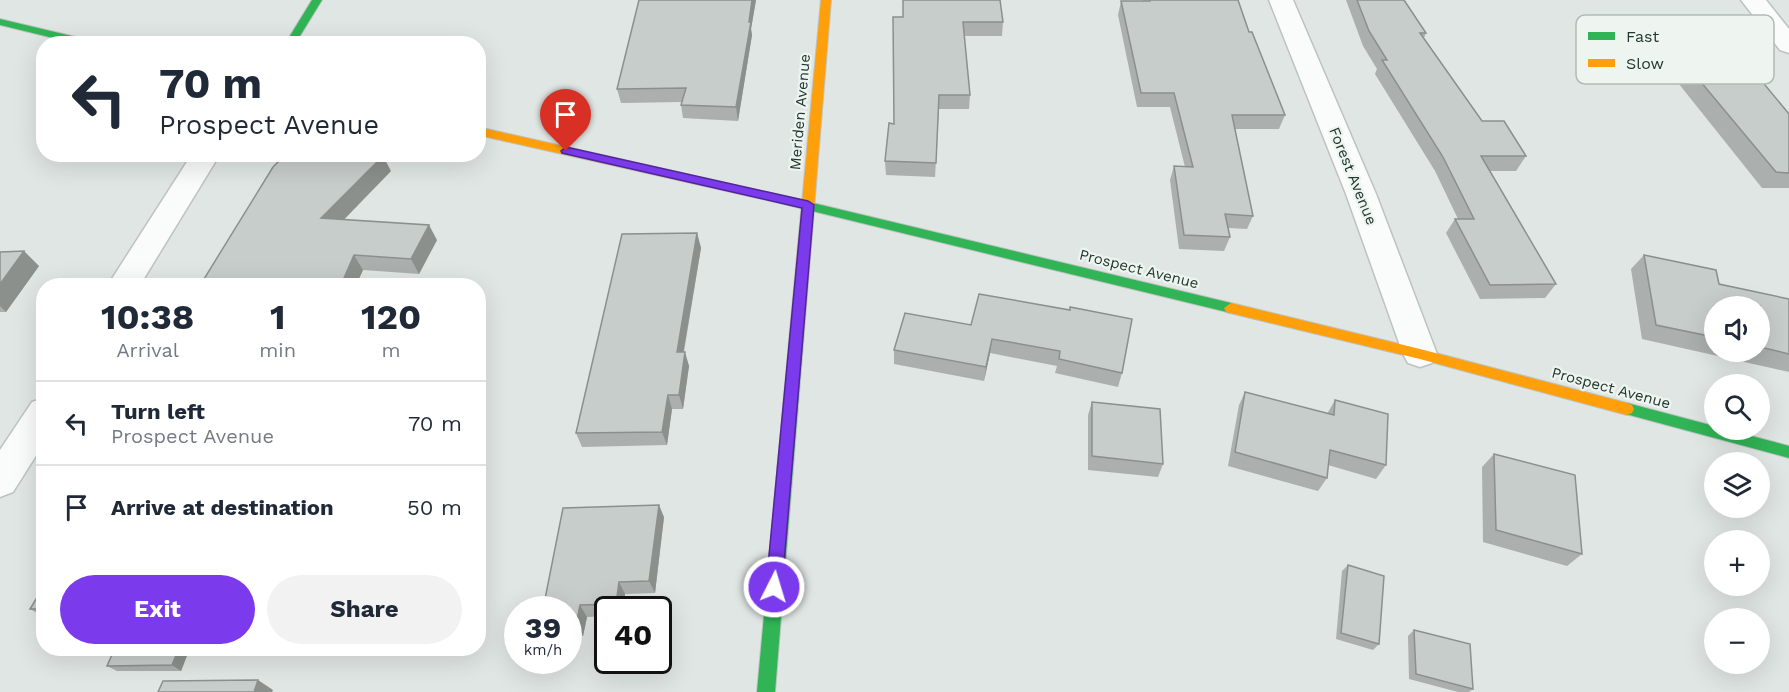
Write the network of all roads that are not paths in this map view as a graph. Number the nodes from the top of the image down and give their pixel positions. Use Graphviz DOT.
graph roads {
  1 [pos="317,0"];
  2 [pos="826,0"];
  3 [pos="1281,0"];
  4 [pos="1753,0"];
  5 [pos="1765,15"];
  6 [pos="0,22"];
  7 [pos="1774,26"];
  8 [pos="59,36"];
  9 [pos="295,36"];
  10 [pos="1789,45"];
  11 [pos="486,133"];
  12 [pos="201,162"];
  13 [pos="808,205"];
  14 [pos="128,278"];
  15 [pos="1420,354"];
  16 [pos="36,425"];
  17 [pos="1789,452"];
  18 [pos="0,482"];
  19 [pos="766,692"];
  1 -- 9 [label="street"];
  2 -- 13 [label="street, Meriden Avenue"];
  3 -- 15 [label="street, Forest Avenue"];
  4 -- 5 [label="street"];
  6 -- 8 [label="street"];
  7 -- 10 [label="street"];
  11 -- 13 [label="street, Prospect Avenue"];
  12 -- 14 [label="street"];
  13 -- 15 [label="street, Prospect Avenue"];
  13 -- 19 [label="street, Meriden Avenue"];
  15 -- 17 [label="street, Prospect Avenue"];
  16 -- 18 [label="street"];
}
